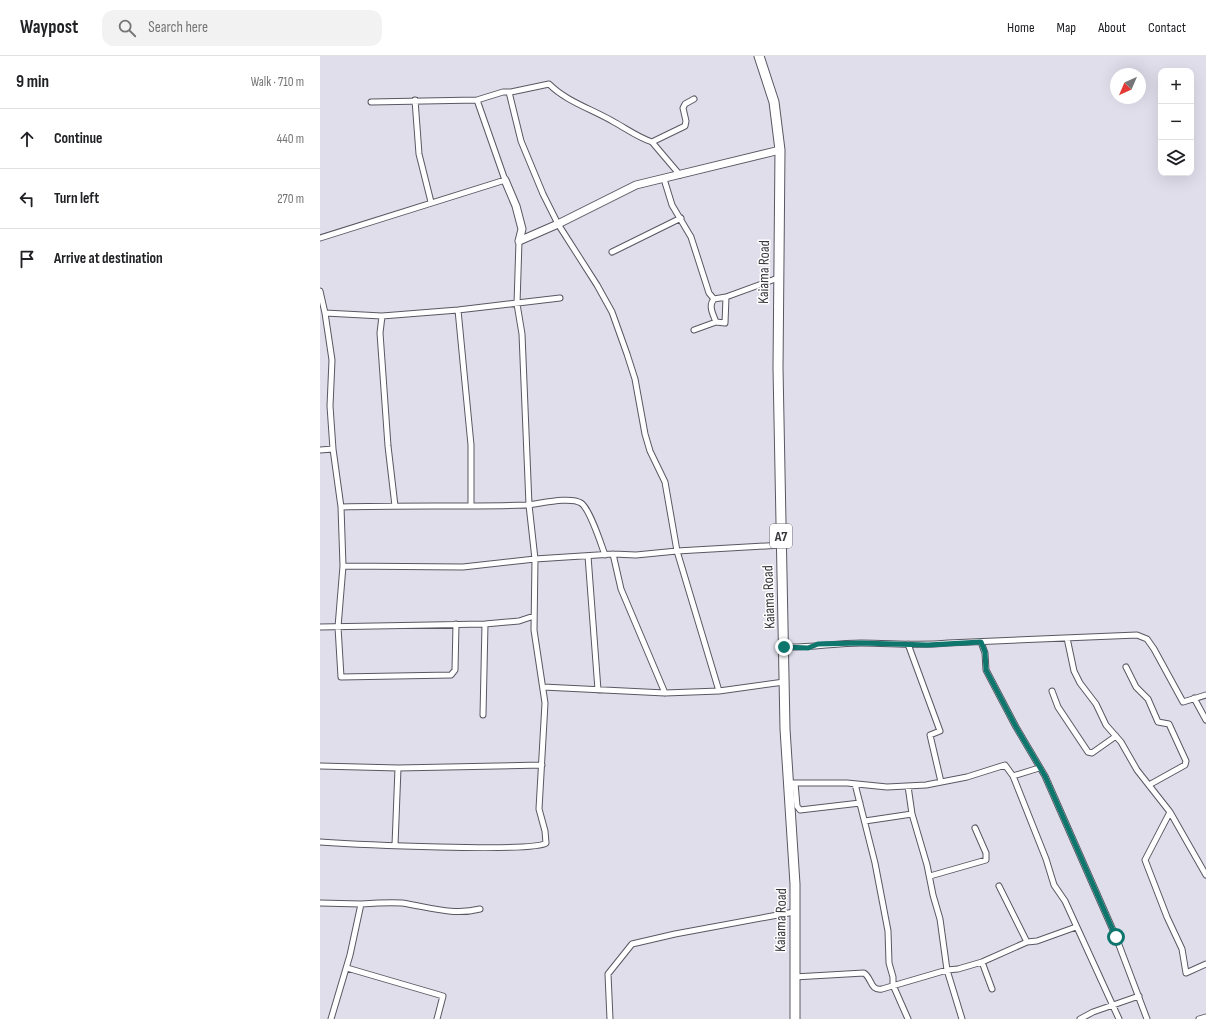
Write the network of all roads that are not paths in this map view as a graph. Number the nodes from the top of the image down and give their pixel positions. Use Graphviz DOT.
graph roads {
  1 [pos="759,56"];
  2 [pos="508,92"];
  3 [pos="415,100"];
  4 [pos="477,100"];
  5 [pos="694,100"];
  6 [pos="371,102"];
  7 [pos="652,142"];
  8 [pos="780,150"];
  9 [pos="680,175"];
  10 [pos="664,179"];
  11 [pos="505,180"];
  12 [pos="431,202"];
  13 [pos="681,218"];
  14 [pos="558,224"];
  15 [pos="320,238"];
  16 [pos="519,241"];
  17 [pos="612,252"];
  18 [pos="778,278"];
  19 [pos="320,291"];
  20 [pos="726,297"];
  21 [pos="560,298"];
  22 [pos="714,299"];
  23 [pos="517,304"];
  24 [pos="458,310"];
  25 [pos="325,313"];
  26 [pos="382,316"];
  27 [pos="716,322"];
  28 [pos="694,330"];
  29 [pos="333,449"];
  30 [pos="320,450"];
  31 [pos="529,504"];
  32 [pos="471,505"];
  33 [pos="395,506"];
  34 [pos="341,507"];
  35 [pos="782,545"];
  36 [pos="677,551"];
  37 [pos="613,554"];
  38 [pos="605,555"];
  39 [pos="588,556"];
  40 [pos="535,559"];
  41 [pos="343,566"];
  42 [pos="534,616"];
  43 [pos="456,624"];
  44 [pos="485,624"];
  45 [pos="320,627"];
  46 [pos="338,627"];
  47 [pos="1067,638"];
  48 [pos="981,642"];
  49 [pos="908,644"];
  50 [pos="784,647"];
  51 [pos="1126,667"];
  52 [pos="784,682"];
  53 [pos="543,687"];
  54 [pos="598,690"];
  55 [pos="719,691"];
  56 [pos="1052,691"];
  57 [pos="665,693"];
  58 [pos="1206,695"];
  59 [pos="1194,698"];
  60 [pos="483,715"];
  61 [pos="1206,720"];
  62 [pos="1116,736"];
  63 [pos="542,765"];
  64 [pos="320,766"];
  65 [pos="398,768"];
  66 [pos="1039,768"];
  67 [pos="1013,776"];
  68 [pos="941,782"];
  69 [pos="792,783"];
  70 [pos="855,784"];
  71 [pos="1149,785"];
  72 [pos="908,786"];
  73 [pos="860,803"];
  74 [pos="1170,812"];
  75 [pos="912,814"];
  76 [pos="865,821"];
  77 [pos="975,828"];
  78 [pos="320,842"];
  79 [pos="395,845"];
  80 [pos="1206,875"];
  81 [pos="930,876"];
  82 [pos="999,886"];
  83 [pos="320,903"];
  84 [pos="361,904"];
  85 [pos="480,909"];
  86 [pos="794,912"];
  87 [pos="1076,927"];
  88 [pos="1027,942"];
  89 [pos="982,962"];
  90 [pos="1206,964"];
  91 [pos="347,968"];
  92 [pos="947,970"];
  93 [pos="794,977"];
  94 [pos="893,985"];
  95 [pos="992,989"];
  96 [pos="1139,996"];
  97 [pos="1113,1005"];
  98 [pos="1206,1017"];
  99 [pos="331,1019"];
  100 [pos="437,1019"];
  101 [pos="610,1019"];
  102 [pos="795,1019"];
  103 [pos="908,1019"];
  104 [pos="962,1019"];
  105 [pos="1080,1019"];
  106 [pos="1119,1019"];
  107 [pos="1147,1019"];
  108 [pos="1199,1019"];
  1 -- 8 [label="highway, Kaiama Road / A7"];
  2 -- 4 [label="street"];
  2 -- 7 [label="street"];
  2 -- 14 [label="street"];
  3 -- 4 [label="street"];
  3 -- 6 [label="street"];
  3 -- 12 [label="street"];
  4 -- 11 [label="street"];
  5 -- 7 [label="street"];
  7 -- 9 [label="street"];
  8 -- 9 [label="street"];
  8 -- 18 [label="highway, Kaiama Road / A7"];
  9 -- 10 [label="street"];
  10 -- 13 [label="street"];
  10 -- 14 [label="street"];
  11 -- 12 [label="street"];
  11 -- 16 [label="street"];
  12 -- 15 [label="street"];
  13 -- 17 [label="street"];
  13 -- 22 [label="street"];
  14 -- 16 [label="street"];
  14 -- 36 [label="street"];
  16 -- 23 [label="street"];
  18 -- 20 [label="street"];
  18 -- 35 [label="highway, Kaiama Road / A7"];
  19 -- 25 [label="street"];
  20 -- 22 [label="street"];
  20 -- 27 [label="street"];
  21 -- 23 [label="street"];
  22 -- 27 [label="street"];
  23 -- 24 [label="street"];
  23 -- 31 [label="street"];
  24 -- 26 [label="street"];
  24 -- 32 [label="street"];
  25 -- 26 [label="street"];
  25 -- 29 [label="street"];
  26 -- 33 [label="street"];
  27 -- 28 [label="street"];
  29 -- 30 [label="street"];
  29 -- 34 [label="street"];
  31 -- 32 [label="street"];
  31 -- 38 [label="street"];
  31 -- 40 [label="street"];
  32 -- 33 [label="street"];
  33 -- 34 [label="street"];
  34 -- 41 [label="street"];
  35 -- 36 [label="street"];
  35 -- 50 [label="highway, Kaiama Road / A7"];
  36 -- 37 [label="street"];
  36 -- 55 [label="street"];
  37 -- 38 [label="street"];
  37 -- 57 [label="street"];
  38 -- 39 [label="street"];
  39 -- 40 [label="street"];
  39 -- 54 [label="street"];
  40 -- 41 [label="street"];
  40 -- 42 [label="street"];
  41 -- 46 [label="street"];
  42 -- 44 [label="street"];
  42 -- 53 [label="street"];
  43 -- 44 [label="street"];
  43 -- 46 [label="street"];
  43 -- 46 [label="street"];
  44 -- 60 [label="street"];
  45 -- 46 [label="street"];
  47 -- 48 [label="street"];
  47 -- 59 [label="street"];
  47 -- 62 [label="street"];
  48 -- 49 [label="street"];
  48 -- 66 [label="street"];
  49 -- 50 [label="street"];
  49 -- 68 [label="street"];
  50 -- 52 [label="highway, Kaiama Road / A7"];
  51 -- 71 [label="street"];
  52 -- 55 [label="street"];
  52 -- 69 [label="highway, Kaiama Road / A7"];
  53 -- 54 [label="street"];
  53 -- 63 [label="street"];
  54 -- 57 [label="street"];
  55 -- 57 [label="street"];
  56 -- 62 [label="street"];
  58 -- 59 [label="street"];
  59 -- 61 [label="street"];
  62 -- 71 [label="street"];
  63 -- 65 [label="street"];
  63 -- 79 [label="street"];
  64 -- 65 [label="street"];
  65 -- 79 [label="street"];
  66 -- 67 [label="street"];
  66 -- 96 [label="street"];
  67 -- 68 [label="street"];
  67 -- 87 [label="street"];
  68 -- 72 [label="street"];
  69 -- 70 [label="street"];
  69 -- 73 [label="street"];
  69 -- 86 [label="highway, Kaiama Road / A7"];
  70 -- 72 [label="street"];
  70 -- 73 [label="street"];
  71 -- 74 [label="street"];
  72 -- 75 [label="street"];
  73 -- 76 [label="street"];
  74 -- 80 [label="street"];
  74 -- 90 [label="street"];
  75 -- 76 [label="street"];
  75 -- 81 [label="street"];
  76 -- 94 [label="street"];
  77 -- 81 [label="street"];
  78 -- 79 [label="street"];
  81 -- 92 [label="street"];
  82 -- 88 [label="street"];
  83 -- 84 [label="street"];
  84 -- 85 [label="street"];
  84 -- 91 [label="street"];
  86 -- 93 [label="highway, Kaiama Road / A7"];
  86 -- 101 [label="street"];
  87 -- 88 [label="street"];
  87 -- 97 [label="street"];
  88 -- 89 [label="street"];
  89 -- 92 [label="street"];
  89 -- 95 [label="street"];
  91 -- 99 [label="street"];
  91 -- 100 [label="street"];
  92 -- 94 [label="street"];
  92 -- 104 [label="street"];
  93 -- 94 [label="street"];
  93 -- 102 [label="highway, Kaiama Road / A7"];
  94 -- 103 [label="street"];
  96 -- 97 [label="street"];
  96 -- 107 [label="street"];
  97 -- 105 [label="street"];
  97 -- 106 [label="street"];
  98 -- 108 [label="street"];
}
